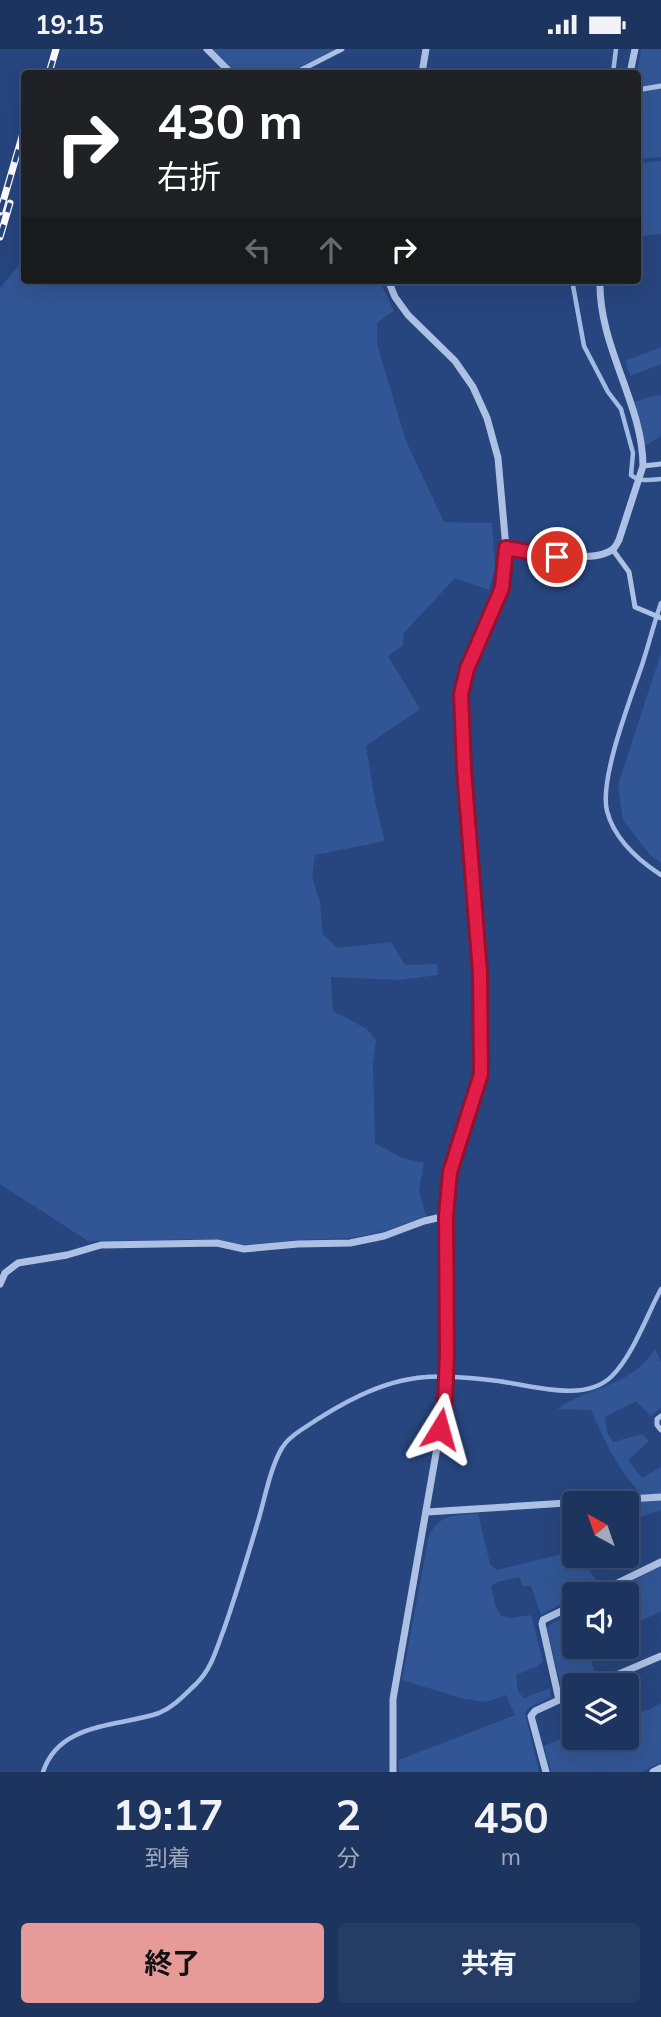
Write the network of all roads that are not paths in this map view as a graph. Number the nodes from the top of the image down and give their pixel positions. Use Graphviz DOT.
graph roads {
  1 [pos="207,49"];
  2 [pos="342,49"];
  3 [pos="426,49"];
  4 [pos="635,49"];
  5 [pos="228,70"];
  6 [pos="301,70"];
  7 [pos="422,70"];
  8 [pos="631,70"];
  9 [pos="661,86"];
  10 [pos="641,89"];
  11 [pos="390,284"];
  12 [pos="600,284"];
  13 [pos="661,464"];
  14 [pos="643,466"];
  15 [pos="506,548"];
  16 [pos="613,549"];
  17 [pos="661,618"];
  18 [pos="446,1216"];
  19 [pos="0,1284"];
  20 [pos="661,1416"];
  21 [pos="661,1430"];
  22 [pos="661,1497"];
  23 [pos="427,1511"];
  24 [pos="661,1562"];
  25 [pos="620,1582"];
  26 [pos="562,1611"];
  27 [pos="661,1656"];
  28 [pos="621,1673"];
  29 [pos="562,1699"];
  30 [pos="559,1700"];
  31 [pos="661,1768"];
  32 [pos="393,1772"];
  33 [pos="546,1772"];
  34 [pos="653,1772"];
  1 -- 5 [label="street"];
  2 -- 6 [label="lane"];
  3 -- 7 [label="street"];
  4 -- 8 [label="street"];
  9 -- 10 [label="lane"];
  11 -- 15 [label="street"];
  12 -- 14 [label="street"];
  13 -- 14 [label="lane"];
  14 -- 16 [label="street"];
  15 -- 16 [label="street"];
  15 -- 18 [label="street"];
  16 -- 17 [label="lane"];
  18 -- 19 [label="street"];
  18 -- 23 [label="street"];
  20 -- 21 [label="lane"];
  22 -- 23 [label="street"];
  23 -- 32 [label="street"];
  24 -- 25 [label="street"];
  26 -- 30 [label="street"];
  27 -- 28 [label="street"];
  29 -- 30 [label="street"];
  30 -- 33 [label="street"];
  31 -- 34 [label="street"];
}
